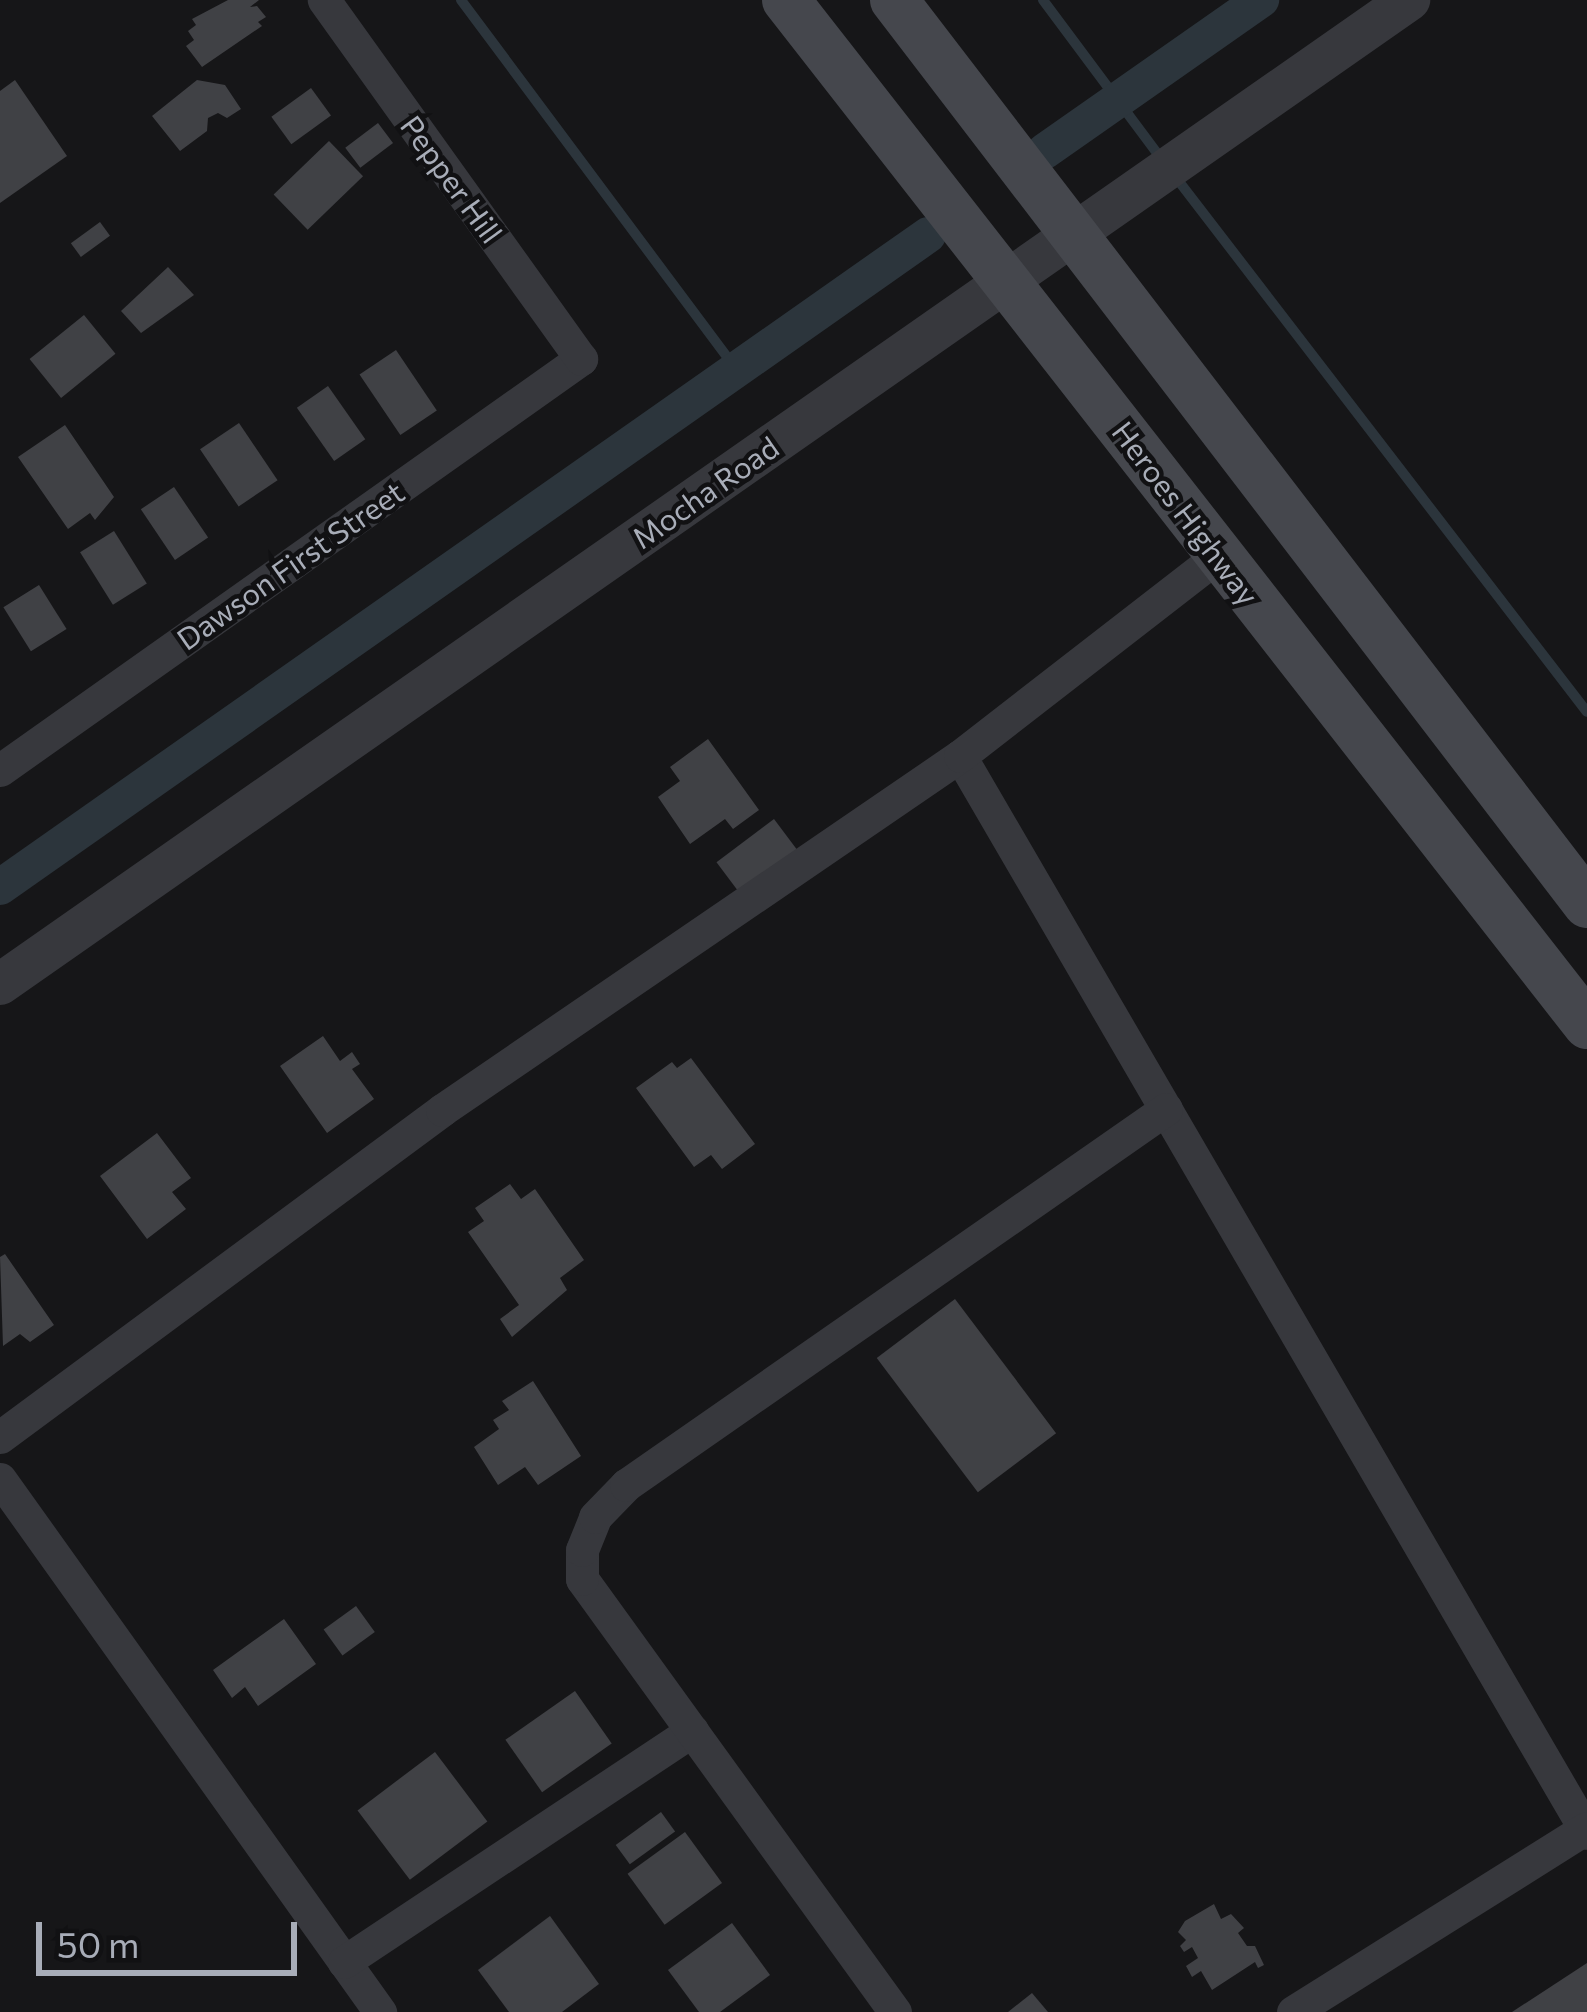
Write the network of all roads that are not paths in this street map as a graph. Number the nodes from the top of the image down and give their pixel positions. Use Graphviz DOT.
graph roads {
  1 [pos="324,0"];
  2 [pos="786,0"];
  3 [pos="894,0"];
  4 [pos="1409,0"];
  5 [pos="1071,236"];
  6 [pos="1005,282"];
  7 [pos="580,359"];
  8 [pos="1219,555"];
  9 [pos="960,756"];
  10 [pos="0,770"];
  11 [pos="1587,904"];
  12 [pos="0,984"];
  13 [pos="1587,1025"];
  14 [pos="1166,1109"];
  15 [pos="0,1437"];
  16 [pos="0,1479"];
  17 [pos="692,1731"];
  18 [pos="1586,1831"];
  19 [pos="344,1961"];
  20 [pos="380,2012"];
  21 [pos="895,2012"];
  22 [pos="1293,2012"];
  1 -- 7 [label="street, Pepper Hill"];
  2 -- 6 [label="main road, Heroes Highway"];
  3 -- 5 [label="main road"];
  4 -- 5 [label="street, Mocha Road"];
  5 -- 6 [label="street, Mocha Road"];
  5 -- 11 [label="main road"];
  6 -- 8 [label="main road, Heroes Highway"];
  6 -- 12 [label="street, Mocha Road"];
  7 -- 10 [label="street, Dawson First Street"];
  8 -- 9 [label="street"];
  8 -- 13 [label="main road, Heroes Highway"];
  9 -- 14 [label="street"];
  9 -- 15 [label="street"];
  14 -- 17 [label="street"];
  14 -- 18 [label="street"];
  16 -- 19 [label="street"];
  17 -- 19 [label="street"];
  17 -- 21 [label="street"];
  18 -- 22 [label="street"];
  19 -- 20 [label="street"];
}
